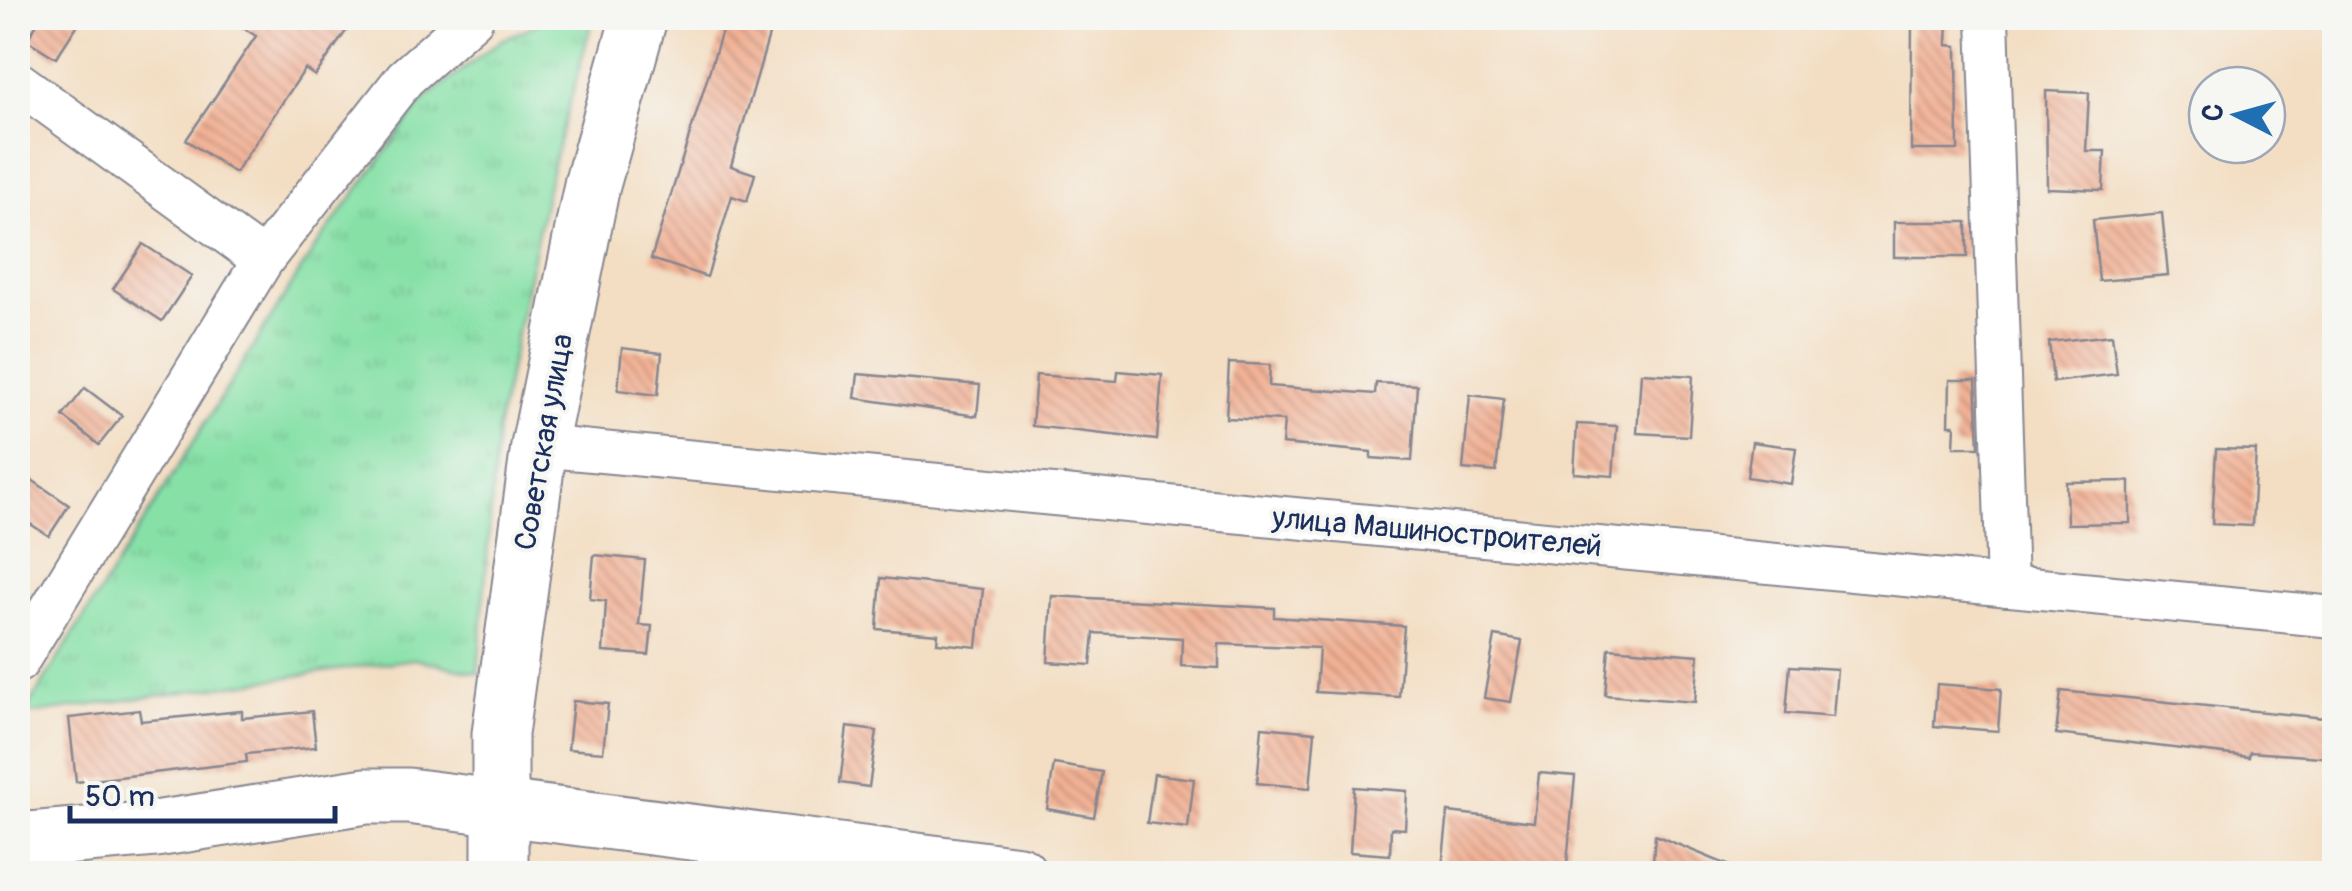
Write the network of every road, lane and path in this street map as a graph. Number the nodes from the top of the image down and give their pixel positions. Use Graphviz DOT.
graph roads {
  1 [pos="474,18"];
  2 [pos="638,18"];
  3 [pos="1988,18"];
  4 [pos="18,82"];
  5 [pos="263,260"];
  6 [pos="539,446"];
  7 [pos="2007,586"];
  8 [pos="2334,617"];
  9 [pos="18,662"];
  10 [pos="501,810"];
  11 [pos="18,841"];
  12 [pos="500,874"];
  13 [pos="1019,874"];
  1 -- 5 [label="street"];
  2 -- 6 [label="main road, Советская улица"];
  3 -- 7 [label="street"];
  4 -- 5 [label="street"];
  5 -- 9 [label="street"];
  6 -- 7 [label="street, улица Машиностроителей"];
  6 -- 10 [label="main road, Советская улица"];
  7 -- 8 [label="street, улица Машиностроителей"];
  10 -- 11 [label="main road"];
  10 -- 12 [label="main road, Советская улица"];
  10 -- 13 [label="main road"];
}
